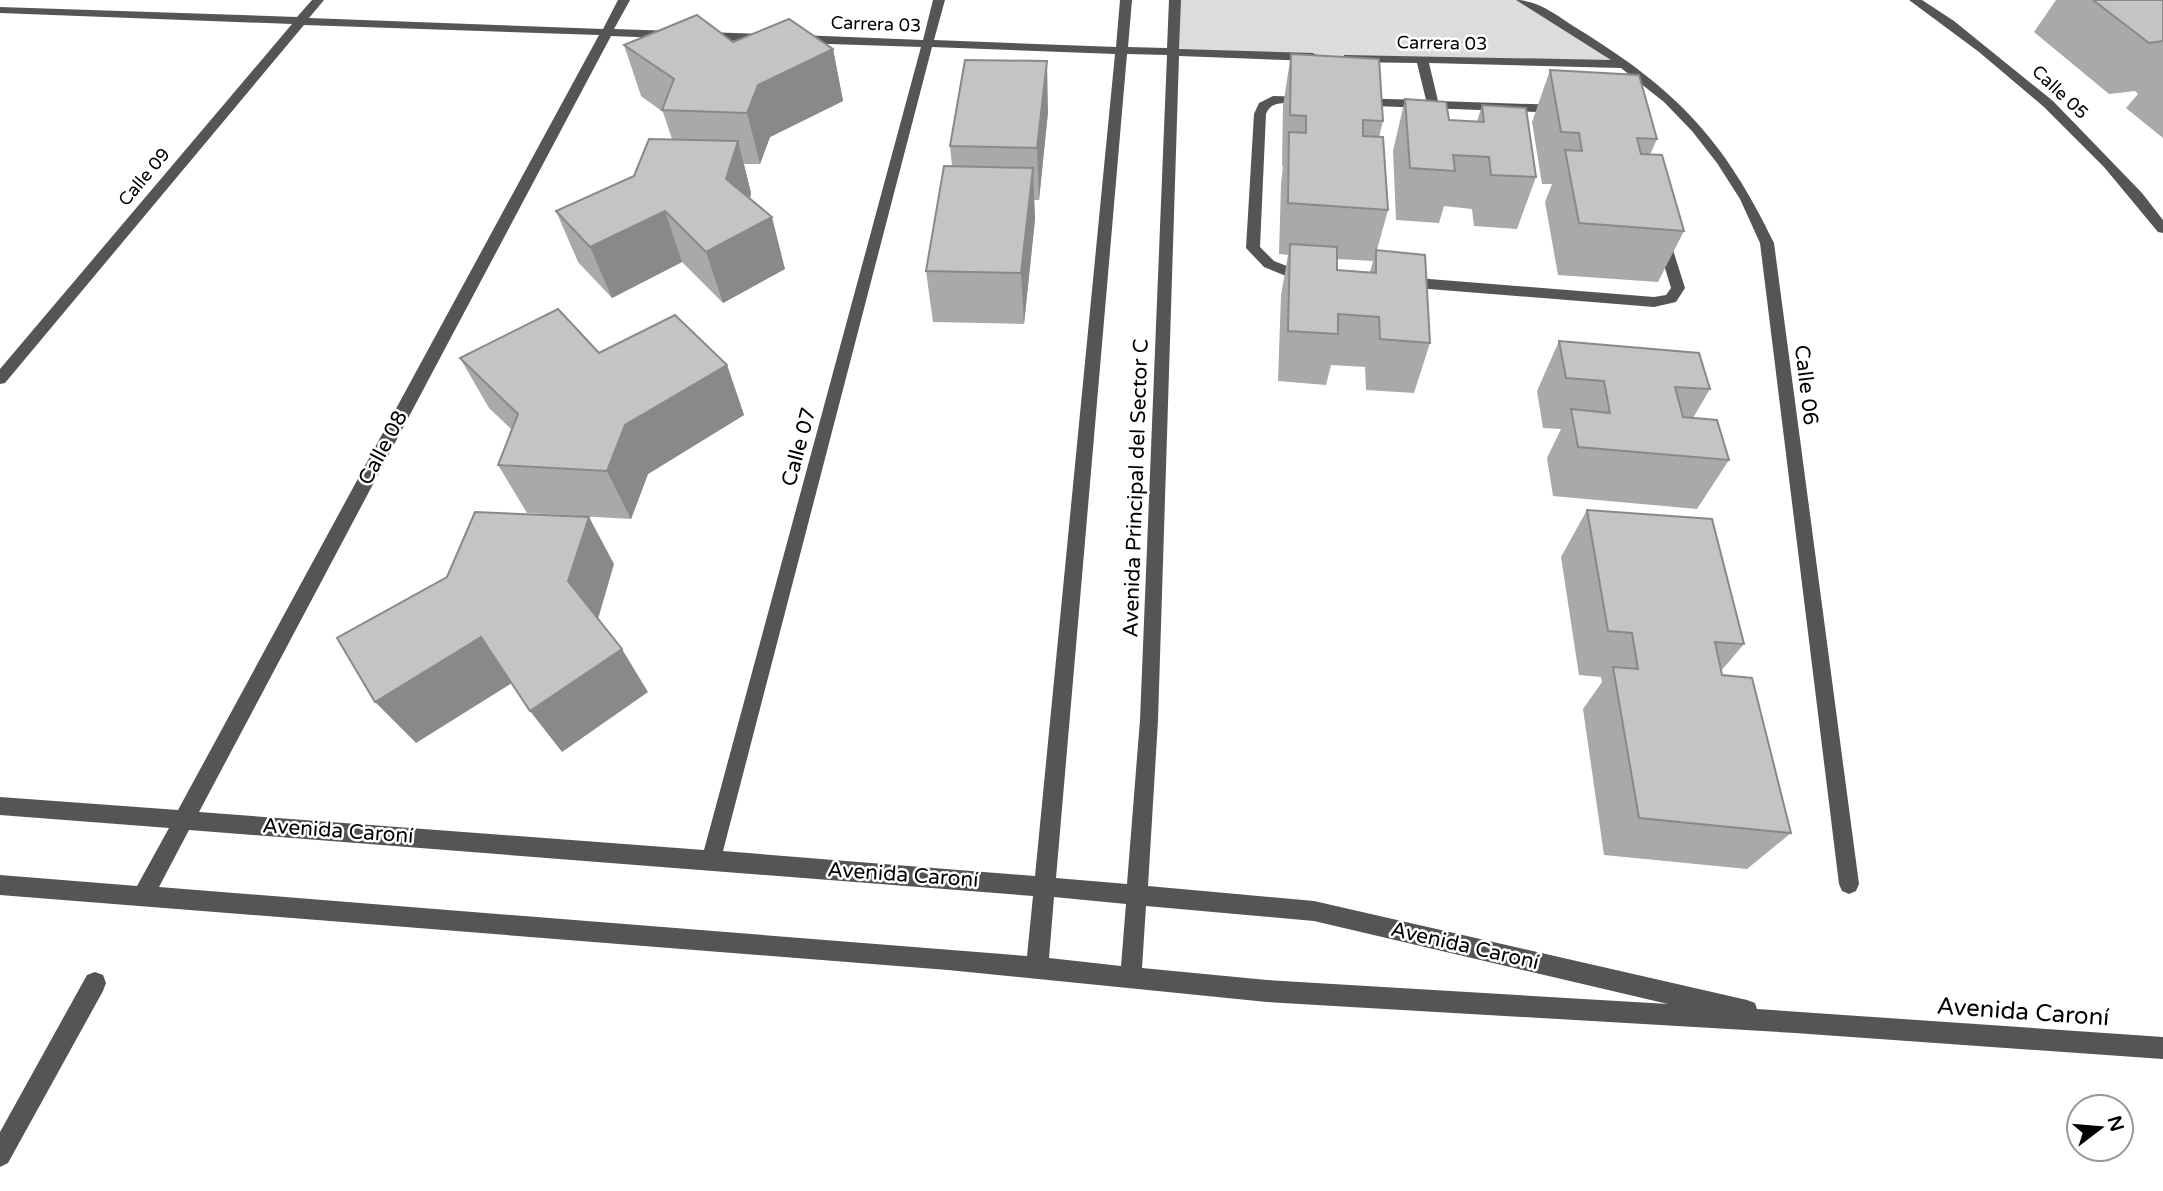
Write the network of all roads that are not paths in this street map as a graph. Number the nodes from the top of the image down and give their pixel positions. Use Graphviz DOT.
graph roads {
  1 [pos="318,0"];
  2 [pos="624,0"];
  3 [pos="939,0"];
  4 [pos="1126,0"];
  5 [pos="1175,0"];
  6 [pos="1522,0"];
  7 [pos="1915,0"];
  8 [pos="0,10"];
  9 [pos="301,20"];
  10 [pos="608,31"];
  11 [pos="774,38"];
  12 [pos="788,38"];
  13 [pos="927,44"];
  14 [pos="1122,52"];
  15 [pos="1173,53"];
  16 [pos="1325,57"];
  17 [pos="1339,58"];
  18 [pos="1422,60"];
  19 [pos="1624,64"];
  20 [pos="1433,104"];
  21 [pos="2163,229"];
  22 [pos="0,379"];
  23 [pos="0,806"];
  24 [pos="184,819"];
  25 [pos="711,860"];
  26 [pos="1849,884"];
  27 [pos="0,885"];
  28 [pos="1045,887"];
  29 [pos="1136,895"];
  30 [pos="143,896"];
  31 [pos="1037,968"];
  32 [pos="1131,978"];
  33 [pos="95,983"];
  34 [pos="1795,1022"];
  35 [pos="2163,1048"];
  36 [pos="0,1155"];
  1 -- 9 [label="street, Calle 09"];
  2 -- 10 [label="street, Calle 08"];
  3 -- 13 [label="street, Calle 07"];
  4 -- 14 [label="street"];
  5 -- 15 [label="street, Avenida Principal del Sector C"];
  6 -- 19 [label="street, Calle 06"];
  7 -- 21 [label="street, Calle 05"];
  8 -- 9 [label="street"];
  9 -- 10 [label="street"];
  9 -- 22 [label="street, Calle 09"];
  10 -- 11 [label="street"];
  10 -- 24 [label="street, Calle 08"];
  12 -- 13 [label="street, Carrera 03"];
  13 -- 14 [label="street, Carrera 03"];
  13 -- 25 [label="street, Calle 07"];
  14 -- 15 [label="street, Carrera 03"];
  14 -- 28 [label="street"];
  15 -- 16 [label="street, Carrera 03"];
  15 -- 29 [label="street, Avenida Principal del Sector C"];
  17 -- 18 [label="street, Carrera 03"];
  18 -- 19 [label="street, Carrera 03"];
  18 -- 20 [label="street"];
  19 -- 26 [label="street, Calle 06"];
  20 -- 20 [label="street"];
  23 -- 24 [label="street, Avenida Caroní"];
  24 -- 25 [label="street, Avenida Caroní"];
  24 -- 30 [label="street, Calle 08"];
  25 -- 28 [label="street, Avenida Caroní"];
  27 -- 30 [label="street, Avenida Caroní"];
  28 -- 29 [label="street, Avenida Caroní"];
  28 -- 31 [label="street"];
  29 -- 32 [label="street, Avenida Principal del Sector C"];
  29 -- 34 [label="street, Avenida Caroní"];
  30 -- 31 [label="street, Avenida Caroní"];
  31 -- 32 [label="street, Avenida Caroní"];
  32 -- 34 [label="street, Avenida Caroní"];
  33 -- 36 [label="street"];
  34 -- 35 [label="street, Avenida Caroní"];
}
